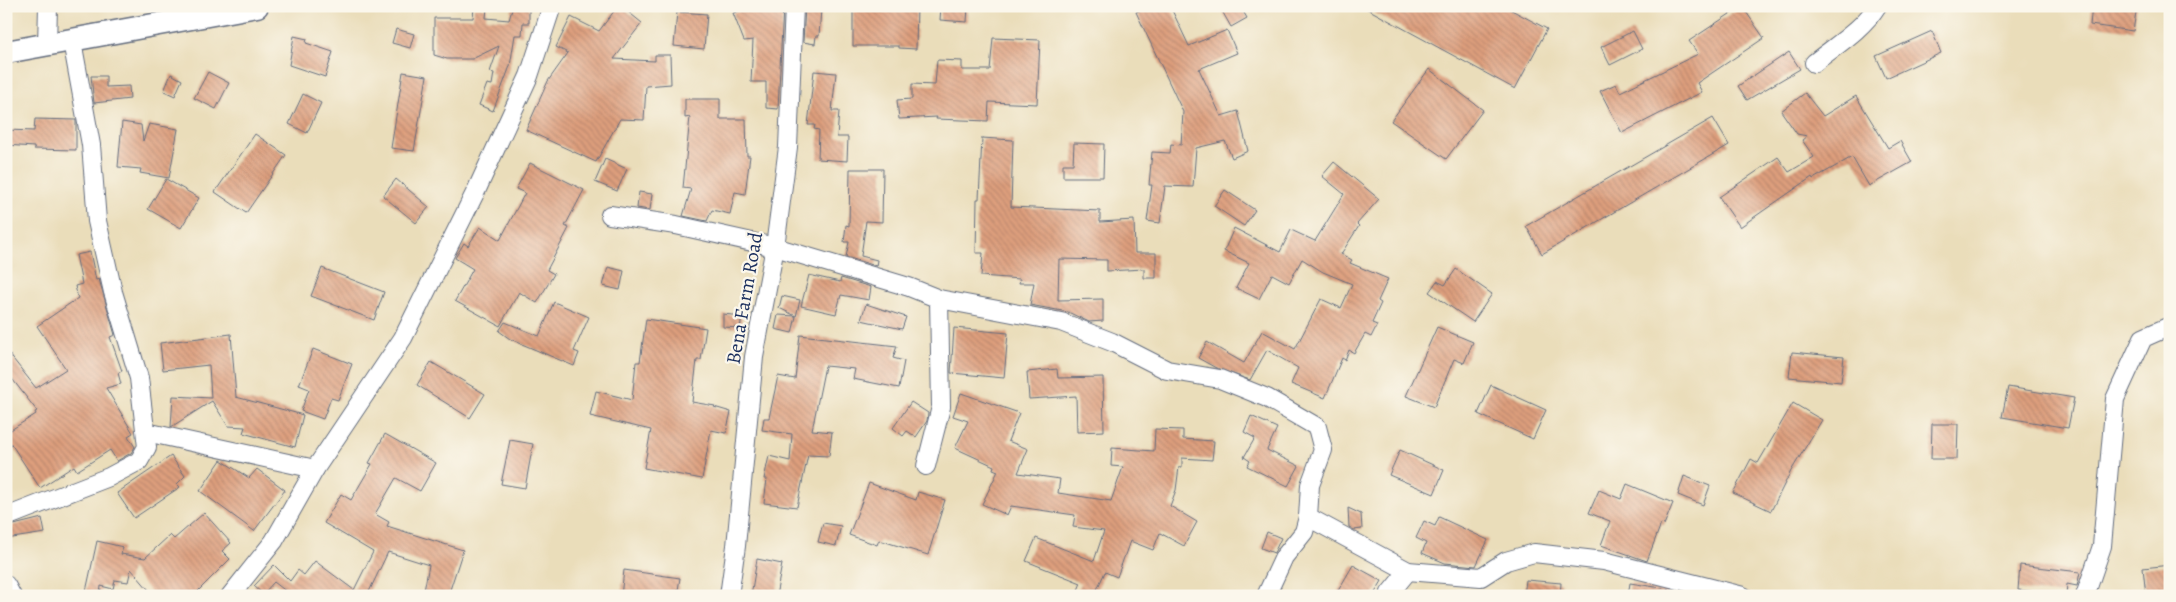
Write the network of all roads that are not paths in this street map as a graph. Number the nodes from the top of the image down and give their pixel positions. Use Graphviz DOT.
graph roads {
  1 [pos="48,6"];
  2 [pos="257,6"];
  3 [pos="552,6"];
  4 [pos="794,6"];
  5 [pos="1877,6"];
  6 [pos="235,8"];
  7 [pos="72,41"];
  8 [pos="48,45"];
  9 [pos="6,52"];
  10 [pos="1814,63"];
  11 [pos="610,215"];
  12 [pos="775,247"];
  13 [pos="939,299"];
  14 [pos="2170,326"];
  15 [pos="146,432"];
  16 [pos="926,466"];
  17 [pos="315,469"];
  18 [pos="6,517"];
  19 [pos="1308,517"];
  20 [pos="1408,571"];
  21 [pos="6,585"];
  22 [pos="12,596"];
  23 [pos="230,596"];
  24 [pos="728,596"];
  25 [pos="1266,596"];
  26 [pos="1391,596"];
  27 [pos="1743,596"];
  28 [pos="2085,596"];
  1 -- 8 [label="street"];
  2 -- 6 [label="main road"];
  3 -- 17 [label="street"];
  4 -- 12 [label="street, Bena Farm Road"];
  5 -- 10 [label="street"];
  6 -- 7 [label="main road"];
  7 -- 8 [label="main road"];
  7 -- 15 [label="street"];
  8 -- 9 [label="main road"];
  11 -- 12 [label="street"];
  12 -- 13 [label="street"];
  12 -- 24 [label="street, Bena Farm Road"];
  13 -- 16 [label="street"];
  13 -- 19 [label="street"];
  14 -- 28 [label="street"];
  15 -- 17 [label="street"];
  15 -- 18 [label="street"];
  17 -- 23 [label="street"];
  19 -- 20 [label="street"];
  19 -- 25 [label="street"];
  20 -- 26 [label="street"];
  20 -- 27 [label="street"];
  21 -- 22 [label="street"];
}
